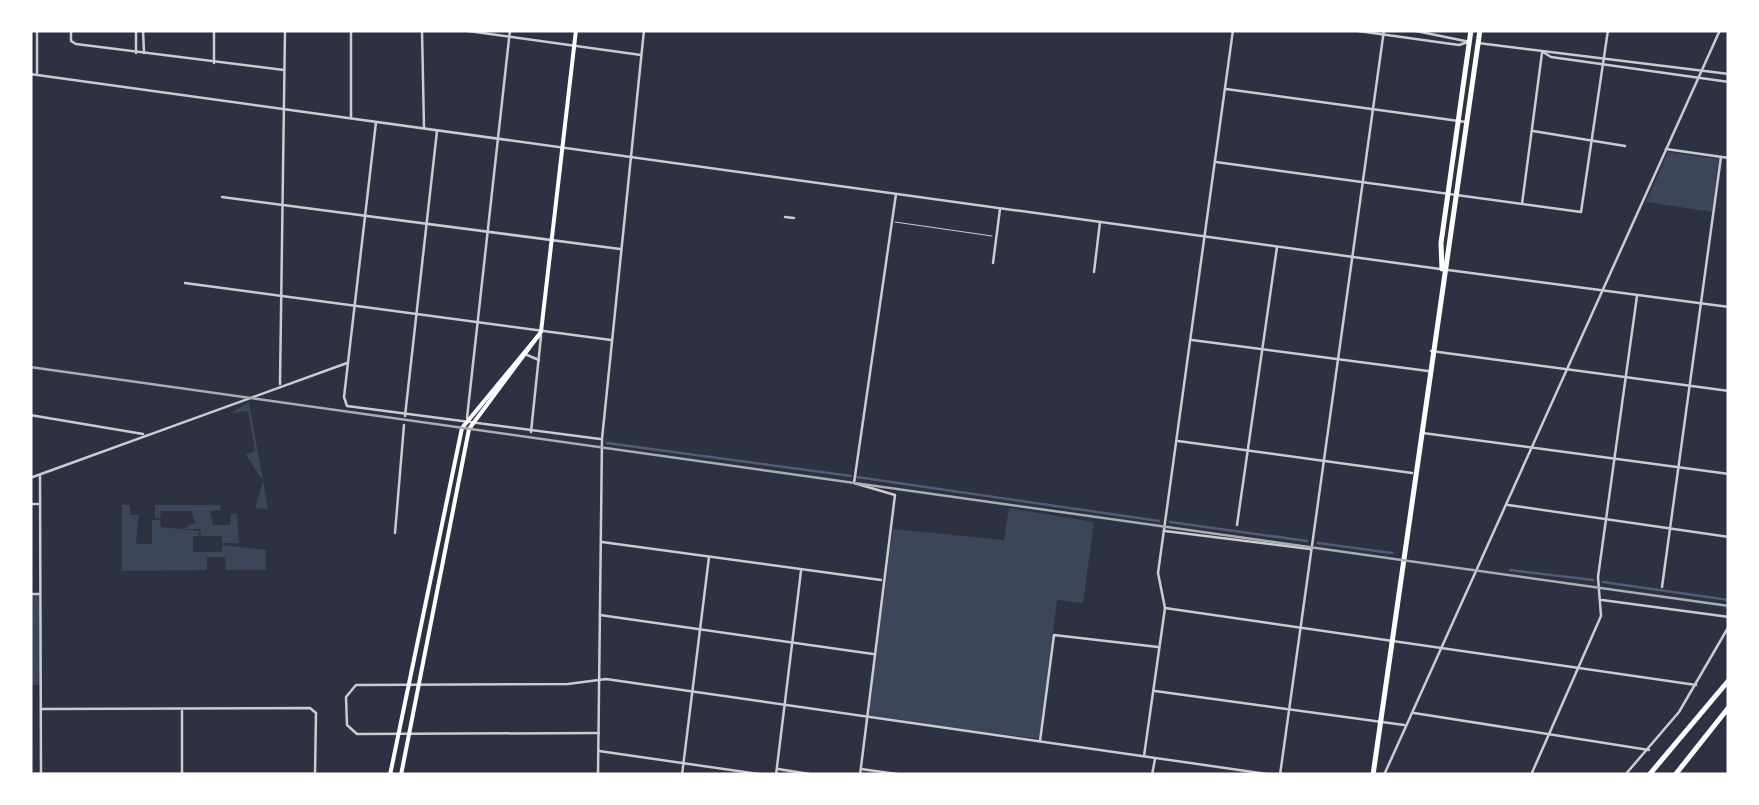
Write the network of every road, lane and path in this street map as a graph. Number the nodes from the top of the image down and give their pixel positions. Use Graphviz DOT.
graph roads {
  1 [pos="37,30"];
  2 [pos="71,30"];
  3 [pos="136,30"];
  4 [pos="144,30"];
  5 [pos="214,30"];
  6 [pos="285,30"];
  7 [pos="351,30"];
  8 [pos="422,30"];
  9 [pos="461,30"];
  10 [pos="576,30"];
  11 [pos="644,30"];
  12 [pos="1233,30"];
  13 [pos="1351,30"];
  14 [pos="1411,30"];
  15 [pos="1471,30"];
  16 [pos="1480,30"];
  17 [pos="1608,30"];
  18 [pos="1720,30"];
  19 [pos="1384,32"];
  20 [pos="510,33"];
  21 [pos="1469,42"];
  22 [pos="1478,43"];
  23 [pos="574,45"];
  24 [pos="1542,52"];
  25 [pos="136,53"];
  26 [pos="144,54"];
  27 [pos="642,56"];
  28 [pos="1605,57"];
  29 [pos="214,64"];
  30 [pos="1604,64"];
  31 [pos="1672,66"];
  32 [pos="286,70"];
  33 [pos="1702,70"];
  34 [pos="30,74"];
  35 [pos="1671,74"];
  36 [pos="1729,74"];
  37 [pos="37,75"];
  38 [pos="1698,78"];
  39 [pos="1729,82"];
  40 [pos="1225,89"];
  41 [pos="283,108"];
  42 [pos="1373,110"];
  43 [pos="351,118"];
  44 [pos="1458,121"];
  45 [pos="376,122"];
  46 [pos="1467,122"];
  47 [pos="424,128"];
  48 [pos="437,130"];
  49 [pos="1532,131"];
  50 [pos="498,138"];
  51 [pos="1594,140"];
  52 [pos="1625,146"];
  53 [pos="562,147"];
  54 [pos="1666,149"];
  55 [pos="632,157"];
  56 [pos="1721,157"];
  57 [pos="1729,158"];
  58 [pos="1214,162"];
  59 [pos="1362,182"];
  60 [pos="896,193"];
  61 [pos="1448,195"];
  62 [pos="1457,196"];
  63 [pos="222,198"];
  64 [pos="280,202"];
  65 [pos="1522,205"];
  66 [pos="1000,207"];
  67 [pos="365,214"];
  68 [pos="785,217"];
  69 [pos="794,218"];
  70 [pos="1100,221"];
  71 [pos="426,222"];
  72 [pos="892,222"];
  73 [pos="488,231"];
  74 [pos="997,236"];
  75 [pos="1204,236"];
  76 [pos="551,239"];
  77 [pos="1277,246"];
  78 [pos="622,249"];
  79 [pos="1352,256"];
  80 [pos="993,263"];
  81 [pos="1442,269"];
  82 [pos="1094,272"];
  83 [pos="185,283"];
  84 [pos="1604,290"];
  85 [pos="1638,295"];
  86 [pos="281,296"];
  87 [pos="1701,304"];
  88 [pos="355,306"];
  89 [pos="1729,308"];
  90 [pos="416,315"];
  91 [pos="477,324"];
  92 [pos="541,332"];
  93 [pos="612,340"];
  94 [pos="1189,340"];
  95 [pos="1262,348"];
  96 [pos="1431,351"];
  97 [pos="527,354"];
  98 [pos="1338,359"];
  99 [pos="538,360"];
  100 [pos="348,364"];
  101 [pos="1568,369"];
  102 [pos="1428,372"];
  103 [pos="1626,377"];
  104 [pos="280,384"];
  105 [pos="1690,385"];
  106 [pos="1729,391"];
  107 [pos="30,416"];
  108 [pos="405,416"];
  109 [pos="467,422"];
  110 [pos="404,425"];
  111 [pos="1420,432"];
  112 [pos="531,434"];
  113 [pos="144,435"];
  114 [pos="602,440"];
  115 [pos="1176,441"];
  116 [pos="1533,447"];
  117 [pos="1248,450"];
  118 [pos="1614,458"];
  119 [pos="1324,461"];
  120 [pos="1678,468"];
  121 [pos="1414,474"];
  122 [pos="1729,474"];
  123 [pos="40,475"];
  124 [pos="30,478"];
  125 [pos="30,504"];
  126 [pos="41,504"];
  127 [pos="1507,505"];
  128 [pos="1606,519"];
  129 [pos="1237,525"];
  130 [pos="1670,528"];
  131 [pos="1163,530"];
  132 [pos="395,534"];
  133 [pos="1729,537"];
  134 [pos="600,541"];
  135 [pos="1312,549"];
  136 [pos="709,556"];
  137 [pos="801,570"];
  138 [pos="884,581"];
  139 [pos="1662,588"];
  140 [pos="30,594"];
  141 [pos="40,594"];
  142 [pos="1601,600"];
  143 [pos="1165,608"];
  144 [pos="600,615"];
  145 [pos="1729,617"];
  146 [pos="1729,626"];
  147 [pos="1300,628"];
  148 [pos="699,629"];
  149 [pos="1391,640"];
  150 [pos="791,642"];
  151 [pos="1160,647"];
  152 [pos="1441,648"];
  153 [pos="875,654"];
  154 [pos="1579,668"];
  155 [pos="599,680"];
  156 [pos="1729,680"];
  157 [pos="408,685"];
  158 [pos="418,685"];
  159 [pos="1696,685"];
  160 [pos="692,691"];
  161 [pos="1153,691"];
  162 [pos="784,705"];
  163 [pos="1729,708"];
  164 [pos="41,709"];
  165 [pos="182,709"];
  166 [pos="1289,710"];
  167 [pos="1412,712"];
  168 [pos="867,717"];
  169 [pos="1380,722"];
  170 [pos="1406,726"];
  171 [pos="599,733"];
  172 [pos="408,734"];
  173 [pos="398,735"];
  174 [pos="1548,735"];
  175 [pos="1040,741"];
  176 [pos="1649,750"];
  177 [pos="598,751"];
  178 [pos="1144,756"];
  179 [pos="1155,758"];
  180 [pos="684,763"];
  181 [pos="776,769"];
  182 [pos="861,769"];
  183 [pos="30,774"];
  184 [pos="1385,774"];
  185 [pos="1392,774"];
  186 [pos="41,775"];
  187 [pos="182,775"];
  188 [pos="315,775"];
  189 [pos="390,775"];
  190 [pos="401,775"];
  191 [pos="598,775"];
  192 [pos="682,775"];
  193 [pos="765,775"];
  194 [pos="776,775"];
  195 [pos="816,775"];
  196 [pos="860,775"];
  197 [pos="904,775"];
  198 [pos="1152,775"];
  199 [pos="1277,775"];
  200 [pos="1372,775"];
  201 [pos="1531,775"];
  202 [pos="1625,775"];
  203 [pos="1649,775"];
  204 [pos="1675,775"];
  1 -- 37 [label="street"];
  2 -- 25 [label="street"];
  3 -- 25 [label="street"];
  4 -- 26 [label="street"];
  5 -- 29 [label="street"];
  6 -- 32 [label="street"];
  7 -- 43 [label="street"];
  8 -- 47 [label="street"];
  9 -- 20 [label="street"];
  10 -- 23 [label="main road"];
  11 -- 27 [label="street"];
  12 -- 40 [label="street"];
  13 -- 19 [label="street"];
  14 -- 21 [label="street"];
  15 -- 21 [label="main road"];
  16 -- 22 [label="main road"];
  17 -- 28 [label="street"];
  18 -- 33 [label="street"];
  19 -- 21 [label="street"];
  19 -- 42 [label="street"];
  20 -- 23 [label="street"];
  20 -- 50 [label="street"];
  21 -- 22 [label="street"];
  21 -- 44 [label="main road"];
  22 -- 24 [label="street"];
  22 -- 46 [label="main road"];
  23 -- 27 [label="street"];
  23 -- 53 [label="main road"];
  24 -- 28 [label="street"];
  24 -- 30 [label="street"];
  24 -- 49 [label="street"];
  25 -- 26 [label="street"];
  26 -- 29 [label="street"];
  27 -- 55 [label="street"];
  28 -- 30 [label="street"];
  28 -- 31 [label="street"];
  29 -- 32 [label="street"];
  30 -- 35 [label="street"];
  30 -- 51 [label="street"];
  31 -- 33 [label="street"];
  31 -- 35 [label="street"];
  32 -- 41 [label="street"];
  33 -- 36 [label="street"];
  33 -- 38 [label="street"];
  34 -- 37 [label="street"];
  35 -- 38 [label="street"];
  37 -- 41 [label="street"];
  38 -- 39 [label="street"];
  38 -- 54 [label="street"];
  40 -- 42 [label="street"];
  40 -- 58 [label="street"];
  41 -- 43 [label="street"];
  41 -- 64 [label="street"];
  42 -- 44 [label="street"];
  42 -- 59 [label="street"];
  43 -- 45 [label="street"];
  44 -- 46 [label="street"];
  44 -- 61 [label="main road"];
  45 -- 47 [label="street"];
  45 -- 67 [label="street"];
  46 -- 62 [label="main road"];
  47 -- 48 [label="street"];
  48 -- 50 [label="street"];
  48 -- 71 [label="street"];
  49 -- 51 [label="street"];
  49 -- 65 [label="street"];
  50 -- 53 [label="street"];
  50 -- 73 [label="street"];
  51 -- 52 [label="street"];
  51 -- 65 [label="street"];
  53 -- 55 [label="street"];
  53 -- 76 [label="main road"];
  54 -- 56 [label="street"];
  54 -- 84 [label="street"];
  55 -- 60 [label="street"];
  55 -- 78 [label="street"];
  56 -- 57 [label="street"];
  56 -- 87 [label="street"];
  58 -- 59 [label="street"];
  58 -- 75 [label="street"];
  59 -- 61 [label="street"];
  59 -- 79 [label="street"];
  60 -- 66 [label="street"];
  60 -- 72 [label="street"];
  61 -- 62 [label="street"];
  61 -- 81 [label="main road"];
  62 -- 65 [label="street"];
  62 -- 81 [label="main road"];
  63 -- 64 [label="street"];
  64 -- 67 [label="street"];
  64 -- 86 [label="street"];
  66 -- 70 [label="street"];
  66 -- 74 [label="street"];
  67 -- 71 [label="street"];
  67 -- 88 [label="street"];
  68 -- 69 [label="street"];
  70 -- 75 [label="street"];
  70 -- 82 [label="street"];
  71 -- 73 [label="street"];
  71 -- 90 [label="street"];
  72 -- 74 [label="lane"];
  72 -- 138 [label="street"];
  73 -- 76 [label="street"];
  73 -- 91 [label="street"];
  74 -- 80 [label="street"];
  75 -- 77 [label="street"];
  75 -- 94 [label="street"];
  76 -- 78 [label="street"];
  76 -- 92 [label="main road"];
  77 -- 79 [label="street"];
  77 -- 95 [label="street"];
  78 -- 93 [label="street"];
  79 -- 81 [label="street"];
  79 -- 98 [label="street"];
  81 -- 84 [label="street"];
  81 -- 96 [label="main road"];
  83 -- 86 [label="street"];
  84 -- 85 [label="street"];
  84 -- 101 [label="street"];
  85 -- 87 [label="street"];
  85 -- 103 [label="street"];
  86 -- 88 [label="street"];
  86 -- 104 [label="street"];
  87 -- 89 [label="street"];
  87 -- 105 [label="street"];
  88 -- 90 [label="street"];
  88 -- 100 [label="street"];
  90 -- 91 [label="street"];
  90 -- 108 [label="street"];
  91 -- 92 [label="street"];
  91 -- 109 [label="street"];
  92 -- 93 [label="street"];
  92 -- 97 [label="main road"];
  92 -- 99 [label="street"];
  92 -- 109 [label="main road"];
  93 -- 114 [label="street"];
  94 -- 95 [label="street"];
  94 -- 115 [label="street"];
  95 -- 98 [label="street"];
  95 -- 117 [label="street"];
  96 -- 101 [label="street"];
  96 -- 102 [label="main road"];
  97 -- 99 [label="street"];
  97 -- 109 [label="main road"];
  98 -- 102 [label="street"];
  98 -- 119 [label="street"];
  99 -- 112 [label="street"];
  100 -- 104 [label="street"];
  100 -- 108 [label="street"];
  101 -- 103 [label="street"];
  101 -- 116 [label="street"];
  102 -- 111 [label="main road"];
  103 -- 105 [label="street"];
  103 -- 118 [label="street"];
  104 -- 113 [label="street"];
  105 -- 106 [label="street"];
  105 -- 120 [label="street"];
  107 -- 113 [label="street"];
  108 -- 109 [label="street"];
  109 -- 112 [label="street"];
  109 -- 157 [label="main road"];
  109 -- 158 [label="main road"];
  110 -- 132 [label="street"];
  111 -- 116 [label="street"];
  111 -- 121 [label="main road"];
  112 -- 114 [label="street"];
  113 -- 123 [label="street"];
  114 -- 134 [label="street"];
  115 -- 117 [label="street"];
  115 -- 131 [label="street"];
  116 -- 118 [label="street"];
  116 -- 127 [label="street"];
  117 -- 119 [label="street"];
  117 -- 129 [label="street"];
  118 -- 120 [label="street"];
  118 -- 128 [label="street"];
  119 -- 121 [label="street"];
  119 -- 135 [label="street"];
  120 -- 122 [label="street"];
  120 -- 130 [label="street"];
  121 -- 149 [label="main road"];
  123 -- 124 [label="street"];
  123 -- 126 [label="street"];
  125 -- 126 [label="street"];
  126 -- 141 [label="street"];
  127 -- 128 [label="street"];
  127 -- 152 [label="street"];
  128 -- 130 [label="street"];
  128 -- 142 [label="street"];
  130 -- 133 [label="street"];
  130 -- 139 [label="street"];
  131 -- 135 [label="street"];
  131 -- 143 [label="street"];
  134 -- 136 [label="street"];
  134 -- 144 [label="street"];
  135 -- 147 [label="street"];
  136 -- 137 [label="street"];
  136 -- 148 [label="street"];
  137 -- 138 [label="street"];
  137 -- 150 [label="street"];
  138 -- 153 [label="street"];
  140 -- 141 [label="street"];
  141 -- 164 [label="street"];
  142 -- 145 [label="street"];
  142 -- 154 [label="street"];
  143 -- 147 [label="street"];
  143 -- 151 [label="street"];
  144 -- 148 [label="street"];
  144 -- 155 [label="street"];
  146 -- 159 [label="street"];
  147 -- 149 [label="street"];
  147 -- 166 [label="street"];
  148 -- 150 [label="street"];
  148 -- 160 [label="street"];
  149 -- 152 [label="street"];
  149 -- 169 [label="main road"];
  150 -- 153 [label="street"];
  150 -- 162 [label="street"];
  151 -- 161 [label="street"];
  151 -- 175 [label="street"];
  152 -- 154 [label="street"];
  152 -- 167 [label="street"];
  153 -- 168 [label="street"];
  154 -- 159 [label="street"];
  154 -- 174 [label="street"];
  155 -- 158 [label="street"];
  155 -- 160 [label="street"];
  155 -- 171 [label="street"];
  156 -- 203 [label="main road"];
  157 -- 158 [label="street"];
  157 -- 173 [label="main road"];
  157 -- 173 [label="street"];
  158 -- 172 [label="main road"];
  159 -- 176 [label="street"];
  160 -- 162 [label="street"];
  160 -- 180 [label="street"];
  161 -- 166 [label="street"];
  161 -- 178 [label="street"];
  162 -- 168 [label="street"];
  162 -- 181 [label="street"];
  163 -- 204 [label="main road"];
  164 -- 165 [label="street"];
  164 -- 186 [label="street"];
  165 -- 187 [label="street"];
  165 -- 188 [label="street"];
  166 -- 169 [label="street"];
  166 -- 199 [label="street"];
  167 -- 170 [label="street"];
  167 -- 174 [label="street"];
  168 -- 175 [label="street"];
  168 -- 182 [label="street"];
  169 -- 170 [label="street"];
  169 -- 200 [label="main road"];
  170 -- 184 [label="street"];
  171 -- 172 [label="street"];
  171 -- 177 [label="street"];
  172 -- 173 [label="street"];
  172 -- 190 [label="main road"];
  173 -- 189 [label="main road"];
  174 -- 176 [label="street"];
  174 -- 201 [label="street"];
  175 -- 178 [label="street"];
  176 -- 202 [label="street"];
  177 -- 180 [label="street"];
  177 -- 191 [label="street"];
  178 -- 179 [label="street"];
  179 -- 198 [label="street"];
  179 -- 199 [label="street"];
  180 -- 192 [label="street"];
  180 -- 193 [label="street"];
  181 -- 194 [label="street"];
  181 -- 195 [label="street"];
  182 -- 196 [label="street"];
  182 -- 197 [label="street"];
  183 -- 186 [label="street"];
  184 -- 185 [label="street"];
  186 -- 187 [label="street"];
  187 -- 188 [label="street"];
}
